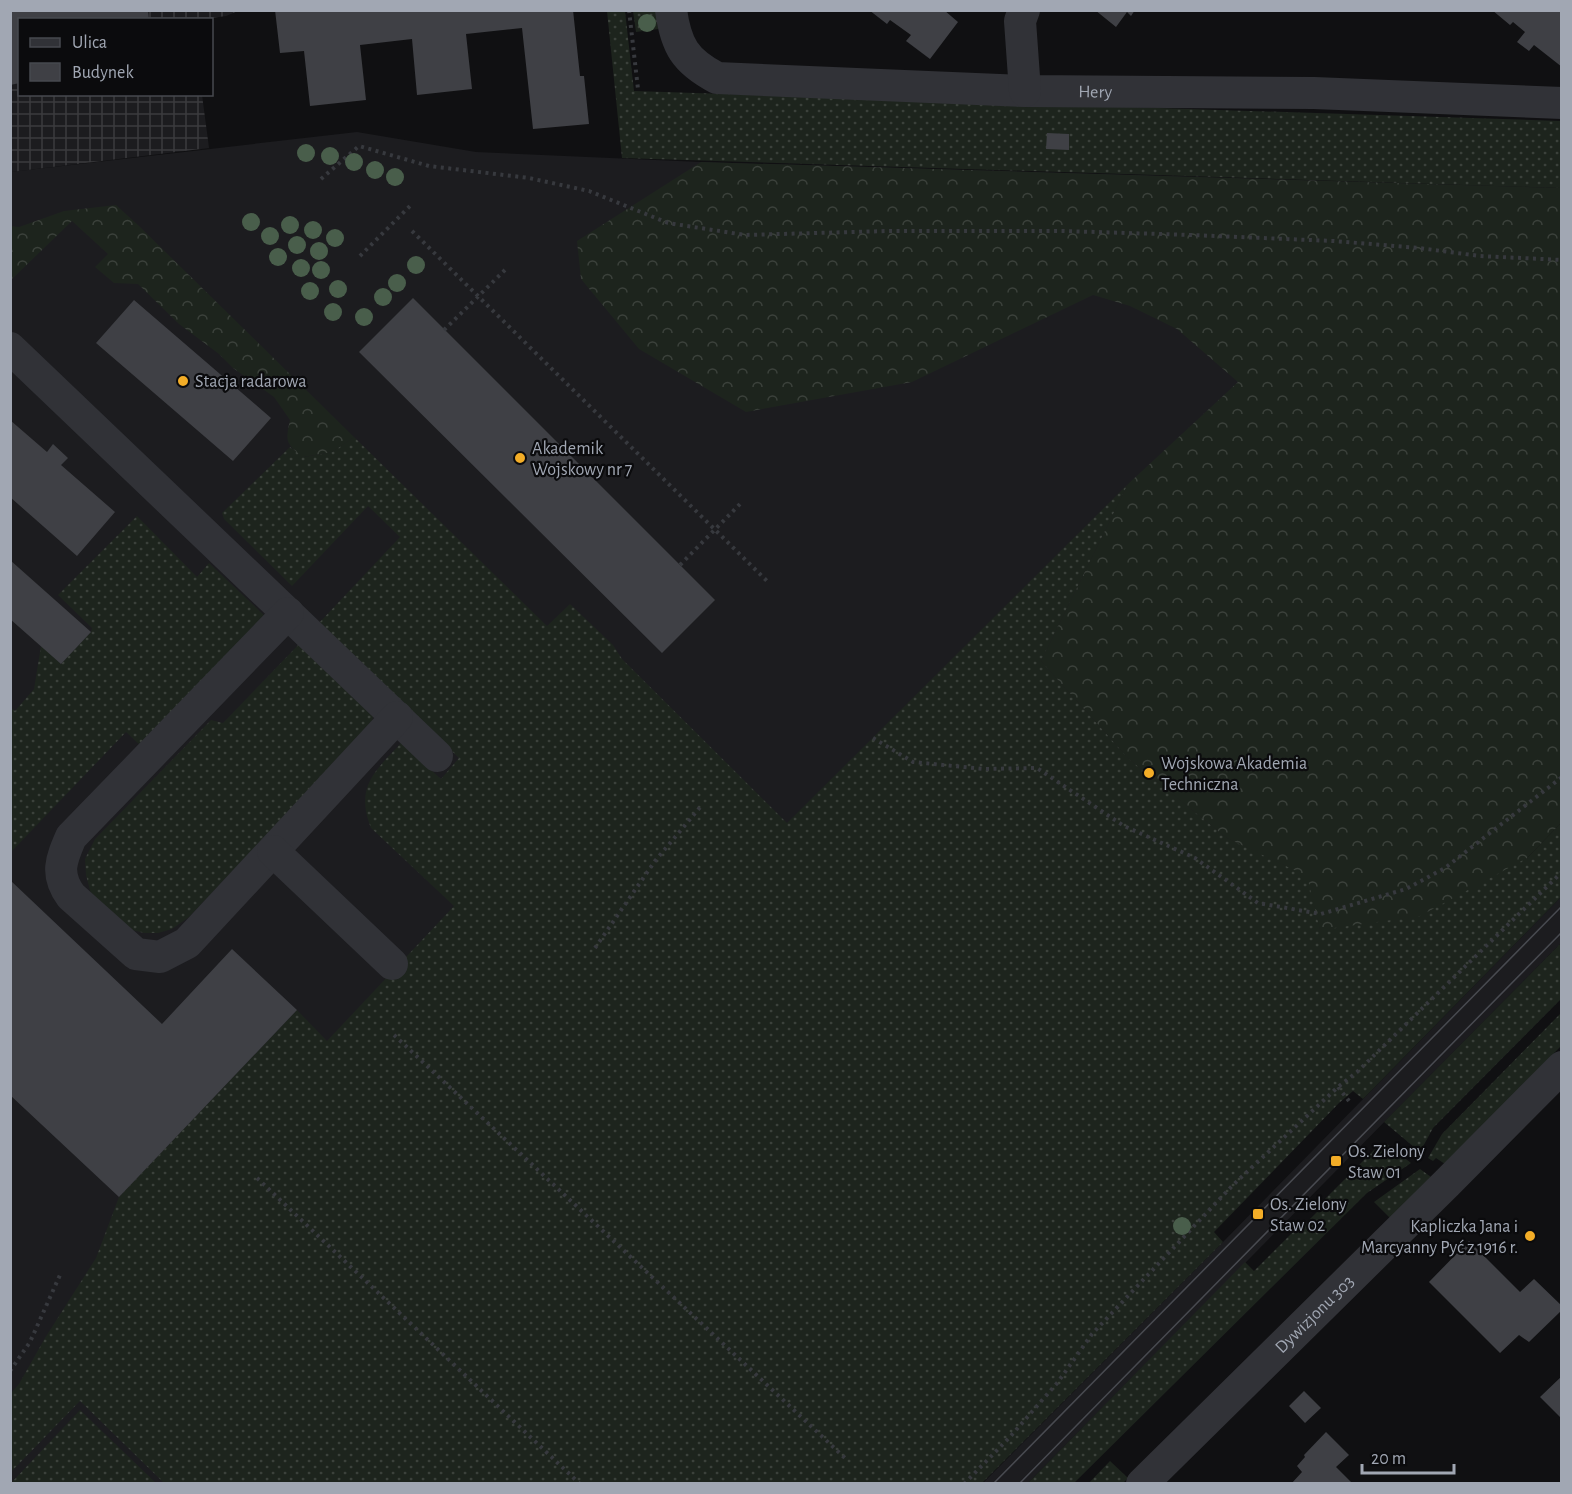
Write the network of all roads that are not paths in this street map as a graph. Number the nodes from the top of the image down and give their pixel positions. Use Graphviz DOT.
graph roads {
  1 [pos="671,10"];
  2 [pos="1017,14"];
  3 [pos="1025,91"];
  4 [pos="1562,103"];
  5 [pos="10,348"];
  6 [pos="288,613"];
  7 [pos="397,717"];
  8 [pos="437,756"];
  9 [pos="273,851"];
  10 [pos="392,964"];
  11 [pos="1562,1067"];
  12 [pos="1142,1484"];
  1 -- 3 [label="street, Hery"];
  2 -- 3 [label="street"];
  3 -- 4 [label="street, Hery"];
  5 -- 6 [label="street"];
  6 -- 7 [label="street"];
  6 -- 9 [label="street"];
  7 -- 8 [label="street"];
  7 -- 9 [label="street"];
  9 -- 10 [label="street"];
  11 -- 12 [label="street, Dywizjonu 303"];
}
